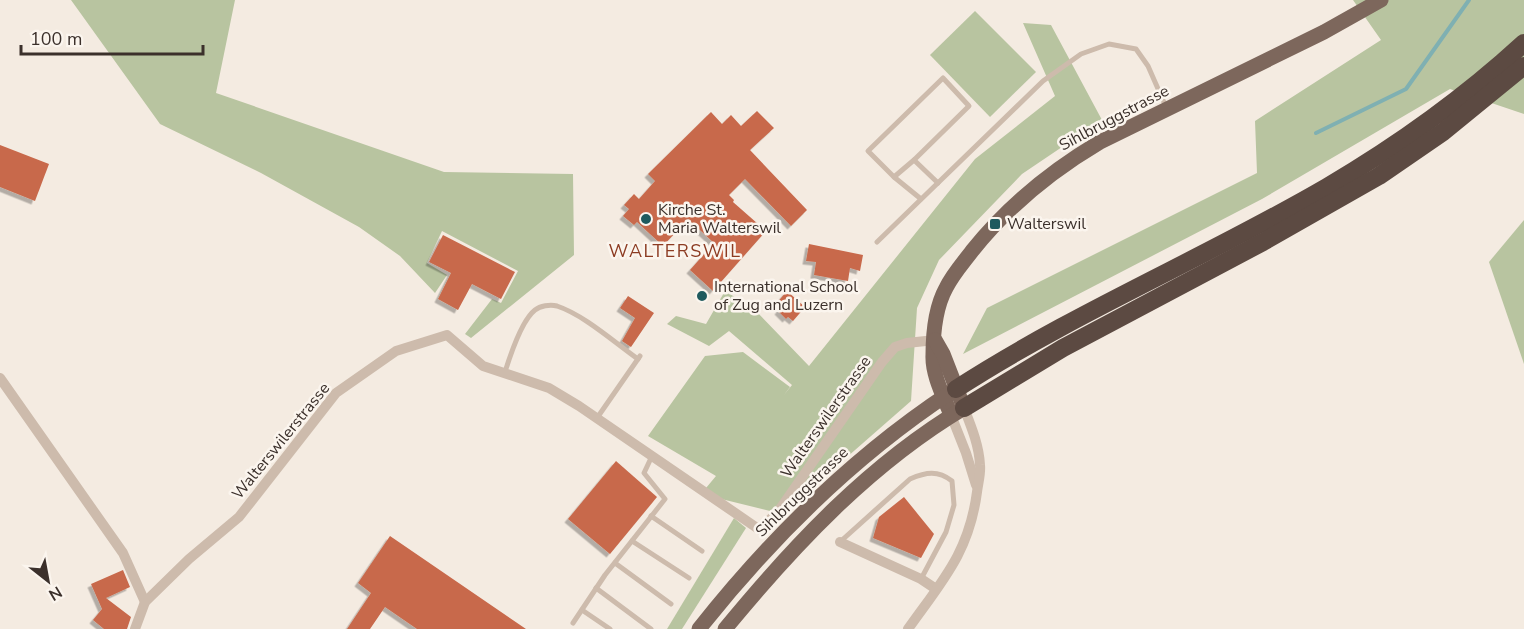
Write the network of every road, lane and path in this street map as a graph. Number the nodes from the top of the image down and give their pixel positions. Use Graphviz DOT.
graph roads {
  1 [pos="1381,0"];
  2 [pos="1524,43"];
  3 [pos="1524,66"];
  4 [pos="1167,109"];
  5 [pos="914,160"];
  6 [pos="894,177"];
  7 [pos="938,183"];
  8 [pos="921,199"];
  9 [pos="877,242"];
  10 [pos="935,340"];
  11 [pos="505,372"];
  12 [pos="0,378"];
  13 [pos="950,393"];
  14 [pos="958,412"];
  15 [pos="597,418"];
  16 [pos="652,456"];
  17 [pos="651,516"];
  18 [pos="632,540"];
  19 [pos="840,542"];
  20 [pos="702,551"];
  21 [pos="615,563"];
  22 [pos="689,578"];
  23 [pos="921,579"];
  24 [pos="596,588"];
  25 [pos="936,589"];
  26 [pos="145,602"];
  27 [pos="671,604"];
  28 [pos="582,610"];
  29 [pos="573,623"];
  30 [pos="135,629"];
  31 [pos="610,629"];
  32 [pos="651,629"];
  33 [pos="699,629"];
  34 [pos="725,629"];
  35 [pos="908,629"];
  1 -- 4 [label="main road, Sihlbruggstrasse"];
  2 -- 13 [label="highway"];
  3 -- 14 [label="highway"];
  4 -- 7 [label="lane"];
  4 -- 10 [label="main road, Sihlbruggstrasse"];
  5 -- 6 [label="lane"];
  5 -- 6 [label="lane"];
  5 -- 7 [label="lane"];
  6 -- 8 [label="lane"];
  7 -- 8 [label="lane"];
  8 -- 9 [label="lane"];
  10 -- 13 [label="main road"];
  10 -- 16 [label="street, Walterswilerstrasse"];
  11 -- 15 [label="street, Walterswilerstrasse"];
  11 -- 15 [label="lane"];
  11 -- 26 [label="street, Walterswilerstrasse"];
  12 -- 26 [label="street"];
  13 -- 14 [label="main road"];
  13 -- 33 [label="main road, Sihlbruggstrasse"];
  14 -- 25 [label="street"];
  14 -- 34 [label="main road"];
  15 -- 16 [label="street, Walterswilerstrasse"];
  16 -- 17 [label="lane"];
  17 -- 18 [label="lane"];
  17 -- 20 [label="lane"];
  18 -- 21 [label="lane"];
  18 -- 22 [label="lane"];
  19 -- 23 [label="street"];
  19 -- 23 [label="lane"];
  21 -- 24 [label="lane"];
  21 -- 27 [label="lane"];
  23 -- 25 [label="street"];
  24 -- 28 [label="lane"];
  24 -- 32 [label="lane"];
  25 -- 35 [label="street"];
  26 -- 30 [label="street"];
  28 -- 29 [label="lane"];
  28 -- 31 [label="lane"];
}
